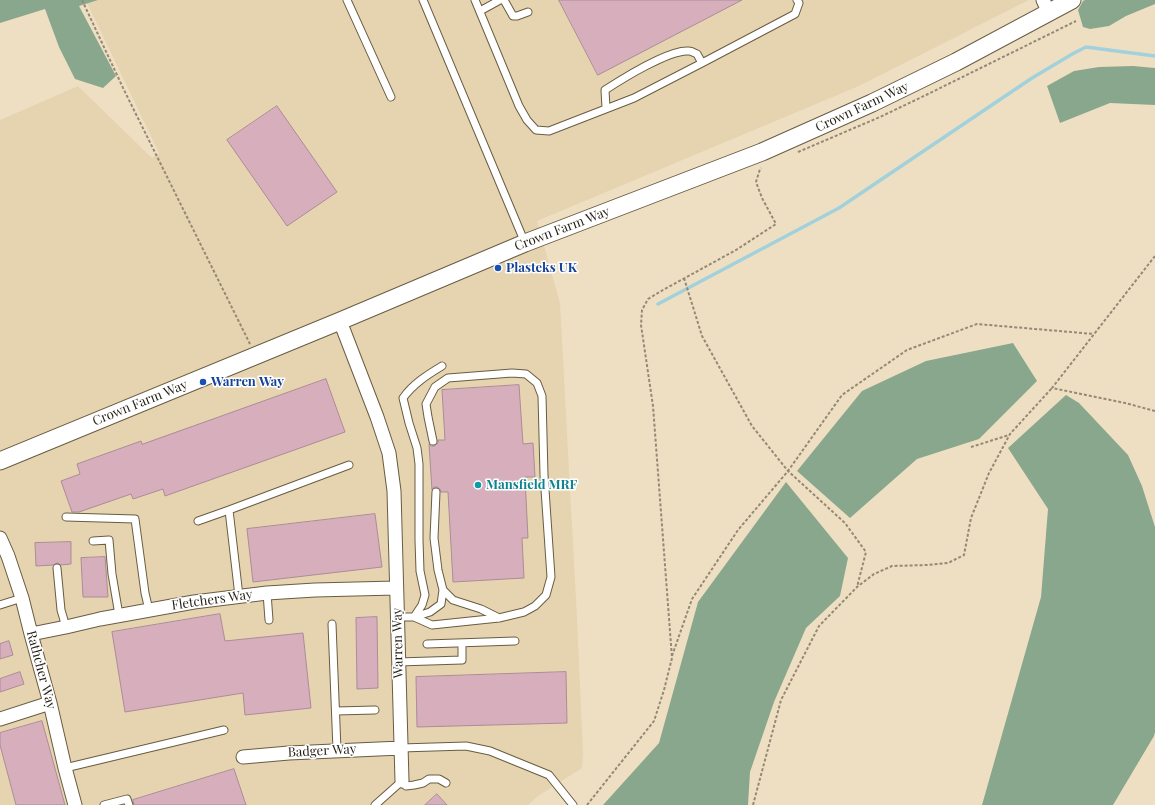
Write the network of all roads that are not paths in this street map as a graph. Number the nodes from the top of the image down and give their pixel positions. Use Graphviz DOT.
graph roads {
  1 [pos="347,0"];
  2 [pos="423,0"];
  3 [pos="475,0"];
  4 [pos="500,0"];
  5 [pos="504,0"];
  6 [pos="797,0"];
  7 [pos="1072,0"];
  8 [pos="1046,6"];
  9 [pos="480,12"];
  10 [pos="528,12"];
  11 [pos="702,63"];
  12 [pos="391,97"];
  13 [pos="606,108"];
  14 [pos="525,243"];
  15 [pos="340,321"];
  16 [pos="442,366"];
  17 [pos="433,441"];
  18 [pos="1,459"];
  19 [pos="349,465"];
  20 [pos="436,492"];
  21 [pos="229,510"];
  22 [pos="66,517"];
  23 [pos="198,520"];
  24 [pos="0,538"];
  25 [pos="93,541"];
  26 [pos="57,568"];
  27 [pos="396,588"];
  28 [pos="443,590"];
  29 [pos="267,593"];
  30 [pos="239,596"];
  31 [pos="22,598"];
  32 [pos="0,605"];
  33 [pos="149,610"];
  34 [pos="119,615"];
  35 [pos="397,617"];
  36 [pos="414,617"];
  37 [pos="499,618"];
  38 [pos="269,620"];
  39 [pos="332,624"];
  40 [pos="66,627"];
  41 [pos="31,634"];
  42 [pos="515,641"];
  43 [pos="462,643"];
  44 [pos="427,644"];
  45 [pos="398,662"];
  46 [pos="50,703"];
  47 [pos="376,710"];
  48 [pos="336,711"];
  49 [pos="0,719"];
  50 [pos="224,730"];
  51 [pos="401,748"];
  52 [pos="337,750"];
  53 [pos="243,757"];
  54 [pos="65,768"];
  55 [pos="402,781"];
  56 [pos="446,783"];
  57 [pos="76,805"];
  58 [pos="104,805"];
  59 [pos="129,805"];
  60 [pos="375,805"];
  61 [pos="573,805"];
  1 -- 12 [label="lane"];
  2 -- 14 [label="lane"];
  3 -- 9 [label="lane"];
  4 -- 9 [label="lane"];
  5 -- 10 [label="lane"];
  6 -- 11 [label="lane"];
  7 -- 8 [label="street, Crown Farm Way"];
  8 -- 14 [label="street, Crown Farm Way"];
  9 -- 13 [label="lane"];
  11 -- 13 [label="lane"];
  11 -- 13 [label="lane"];
  14 -- 15 [label="street, Crown Farm Way"];
  15 -- 18 [label="street, Crown Farm Way"];
  15 -- 27 [label="street, Warren Way"];
  16 -- 36 [label="lane"];
  17 -- 37 [label="lane"];
  19 -- 21 [label="lane"];
  20 -- 28 [label="lane"];
  21 -- 23 [label="lane"];
  21 -- 30 [label="lane"];
  22 -- 33 [label="lane"];
  24 -- 31 [label="street, Rathcher Way"];
  25 -- 34 [label="lane"];
  26 -- 40 [label="lane"];
  27 -- 29 [label="street, Fletchers Way"];
  27 -- 35 [label="street, Warren Way"];
  28 -- 36 [label="lane"];
  28 -- 37 [label="lane"];
  29 -- 30 [label="street, Fletchers Way"];
  29 -- 38 [label="lane"];
  30 -- 33 [label="street, Fletchers Way"];
  31 -- 32 [label="lane"];
  31 -- 41 [label="street, Rathcher Way"];
  33 -- 34 [label="street, Fletchers Way"];
  34 -- 40 [label="street, Fletchers Way"];
  35 -- 36 [label="lane"];
  35 -- 45 [label="street, Warren Way"];
  36 -- 37 [label="lane"];
  39 -- 48 [label="lane"];
  40 -- 41 [label="street, Fletchers Way"];
  41 -- 46 [label="street, Rathcher Way"];
  42 -- 43 [label="lane"];
  43 -- 44 [label="lane"];
  43 -- 45 [label="lane"];
  45 -- 51 [label="street, Warren Way"];
  46 -- 49 [label="street"];
  46 -- 54 [label="street, Rathcher Way"];
  47 -- 48 [label="lane"];
  48 -- 52 [label="lane"];
  50 -- 54 [label="lane"];
  51 -- 52 [label="street, Badger Way"];
  51 -- 55 [label="street, Warren Way"];
  51 -- 61 [label="lane"];
  52 -- 53 [label="street, Badger Way"];
  54 -- 57 [label="street, Rathcher Way"];
  55 -- 56 [label="lane"];
  55 -- 60 [label="lane"];
  58 -- 59 [label="lane"];
}
